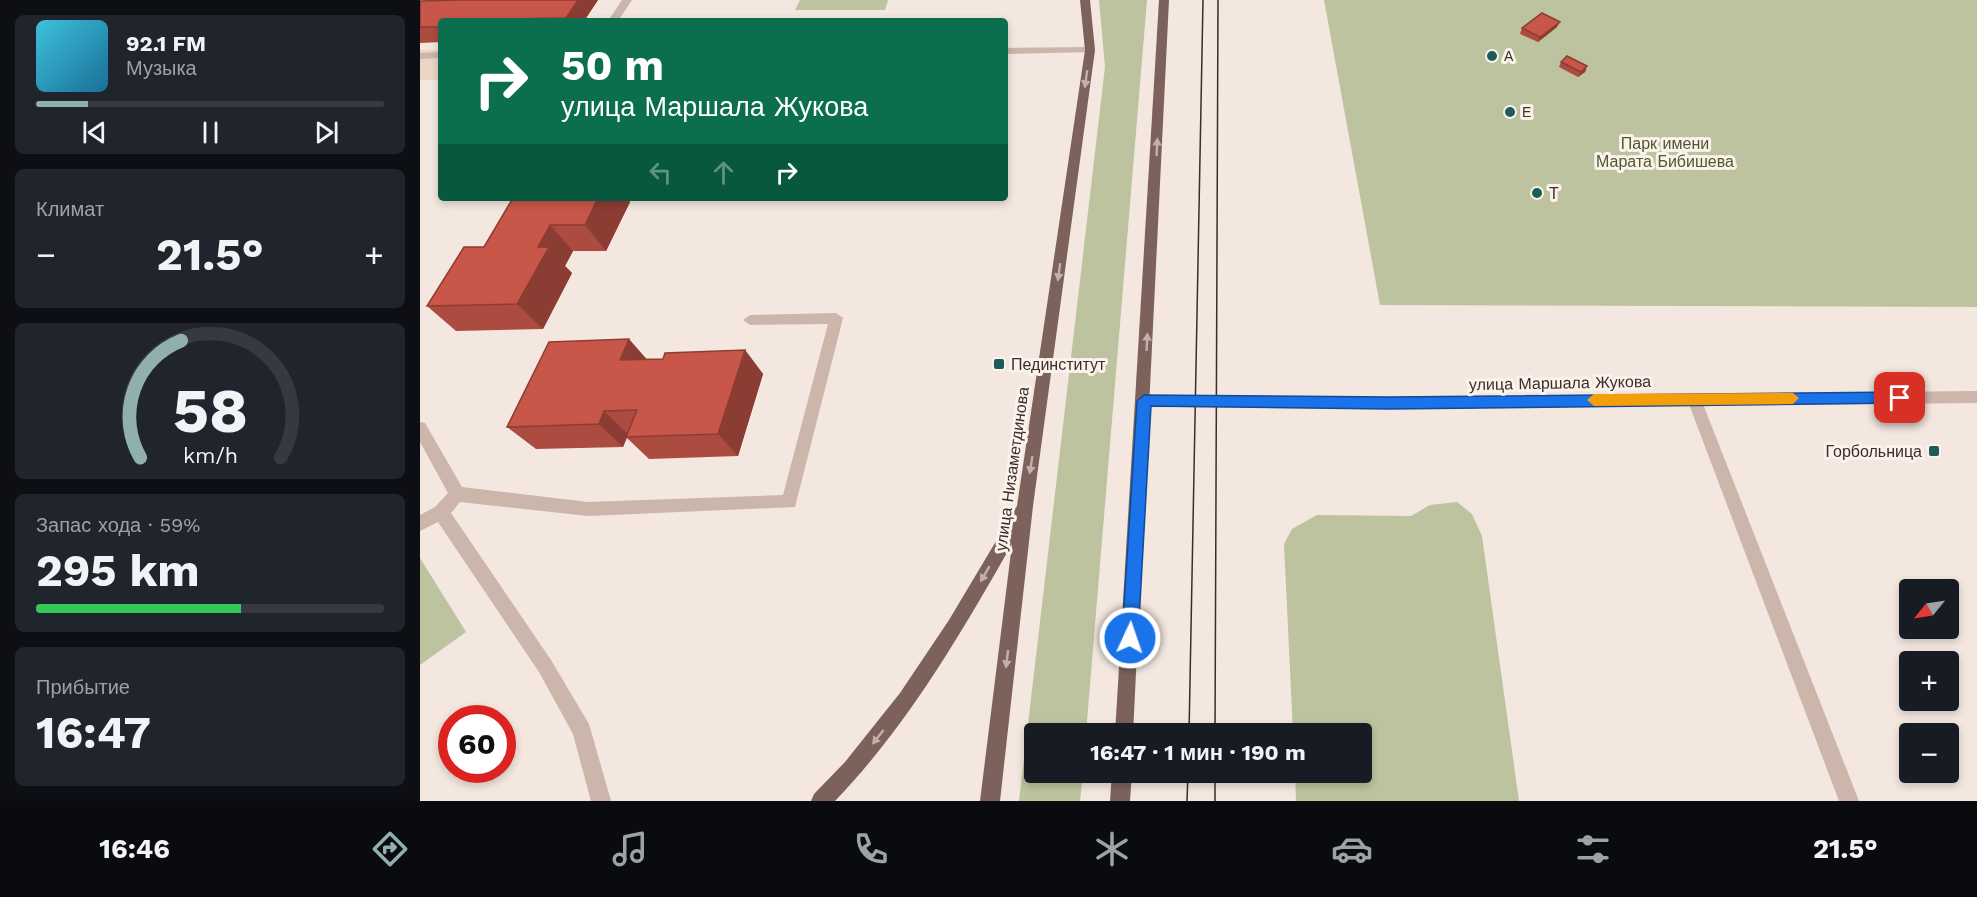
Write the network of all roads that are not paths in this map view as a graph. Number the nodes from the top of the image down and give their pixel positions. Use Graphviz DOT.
graph roads {
  1 [pos="627,0"];
  2 [pos="1085,0"];
  3 [pos="1164,0"];
  4 [pos="616,18"];
  5 [pos="1090,50"];
  6 [pos="1008,51"];
  7 [pos="438,55"];
  8 [pos="420,56"];
  9 [pos="750,320"];
  10 [pos="1977,398"];
  11 [pos="1694,399"];
  12 [pos="1144,401"];
  13 [pos="420,428"];
  14 [pos="457,494"];
  15 [pos="1025,506"];
  16 [pos="441,512"];
  17 [pos="420,524"];
  18 [pos="1125,723"];
  19 [pos="1121,783"];
  20 [pos="601,801"];
  21 [pos="821,801"];
  22 [pos="990,801"];
  23 [pos="1120,801"];
  24 [pos="1849,801"];
  1 -- 4 [label="street"];
  2 -- 5 [label="main road, улица Низаметдинова"];
  12 -- 3 [label="main road, one-way"];
  5 -- 6 [label="street"];
  5 -- 15 [label="main road, улица Низаметдинова, one-way"];
  7 -- 8 [label="street"];
  9 -- 14 [label="street"];
  10 -- 11 [label="street, улица Маршала Жукова"];
  11 -- 12 [label="street, улица Маршала Жукова"];
  11 -- 24 [label="street"];
  12 -- 18 [label="main road"];
  13 -- 14 [label="street"];
  14 -- 16 [label="street"];
  15 -- 21 [label="main road, one-way"];
  15 -- 22 [label="main road, улица Низаметдинова, one-way"];
  16 -- 17 [label="street"];
  16 -- 20 [label="street"];
  19 -- 23 [label="main road"];
}
